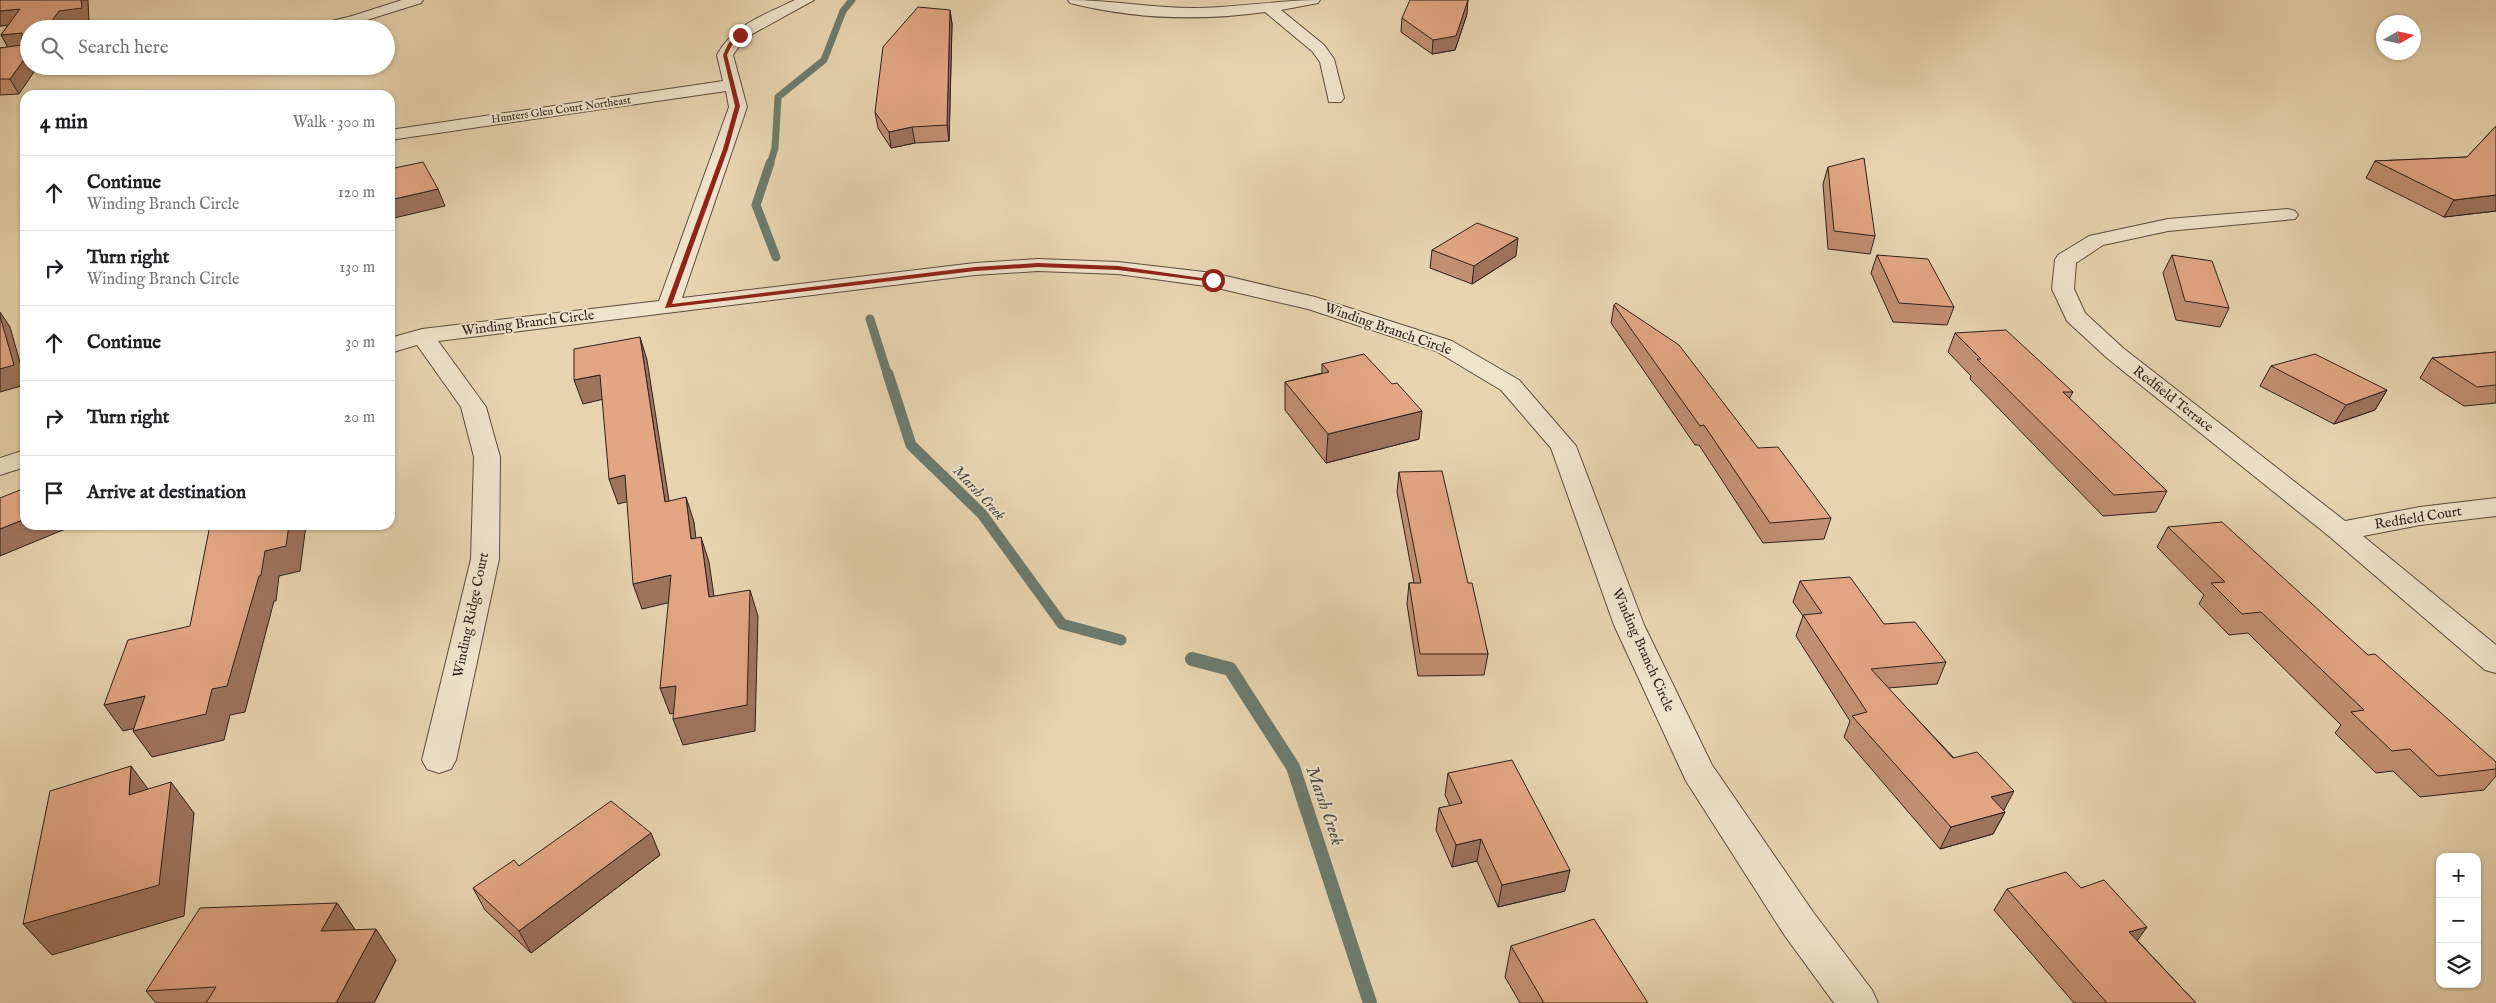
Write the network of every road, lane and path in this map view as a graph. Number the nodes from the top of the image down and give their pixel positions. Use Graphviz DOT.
graph roads {
  1 [pos="416,0"];
  2 [pos="807,0"];
  3 [pos="1075,0"];
  4 [pos="1313,0"];
  5 [pos="1269,8"];
  6 [pos="356,20"];
  7 [pos="731,85"];
  8 [pos="1335,98"];
  9 [pos="395,134"];
  10 [pos="2288,215"];
  11 [pos="668,307"];
  12 [pos="422,336"];
  13 [pos="395,344"];
  14 [pos="20,460"];
  15 [pos="0,466"];
  16 [pos="2496,506"];
  17 [pos="2340,531"];
  18 [pos="2496,662"];
  19 [pos="439,760"];
  20 [pos="1858,1003"];
  1 -- 6 [label="street"];
  2 -- 7 [label="street"];
  3 -- 5 [label="street"];
  4 -- 5 [label="street"];
  5 -- 8 [label="street"];
  7 -- 9 [label="street, Hunters Glen Court Northeast"];
  7 -- 11 [label="street"];
  10 -- 17 [label="street, Redfield Terrace"];
  11 -- 12 [label="street, Winding Branch Circle"];
  11 -- 20 [label="street, Winding Branch Circle"];
  12 -- 13 [label="street, Winding Branch Circle"];
  12 -- 19 [label="street, Winding Ridge Court"];
  14 -- 15 [label="street"];
  16 -- 17 [label="street, Redfield Court"];
  17 -- 18 [label="street, Redfield Terrace"];
}
